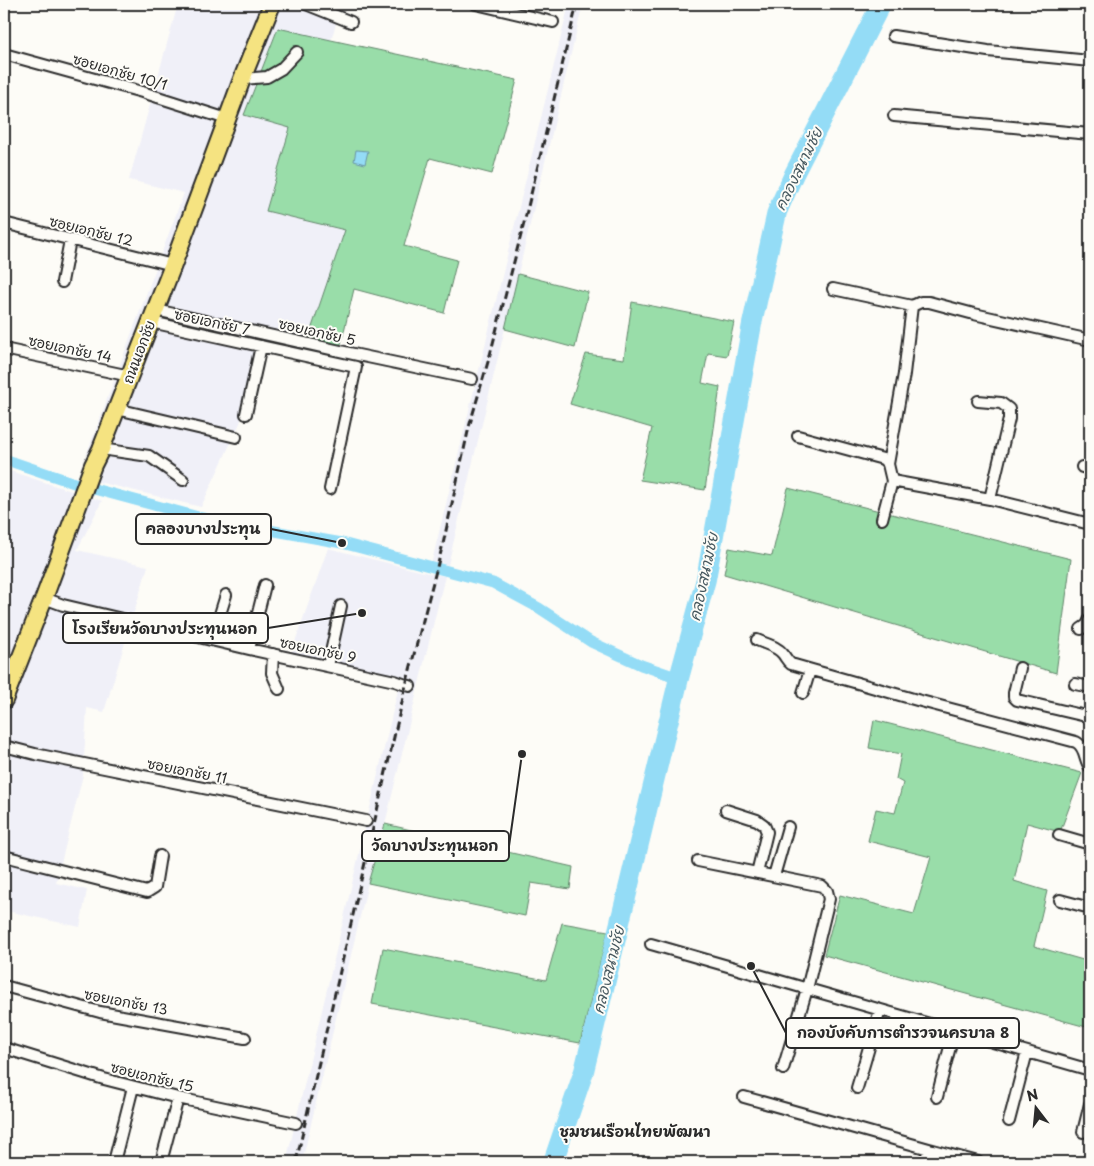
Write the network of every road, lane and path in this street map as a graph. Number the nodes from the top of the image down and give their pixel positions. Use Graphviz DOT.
graph roads {
  1 [pos="272,4"];
  2 [pos="306,4"];
  3 [pos="476,4"];
  4 [pos="351,22"];
  5 [pos="553,22"];
  6 [pos="892,36"];
  7 [pos="297,52"];
  8 [pos="4,54"];
  9 [pos="1090,61"];
  10 [pos="242,80"];
  11 [pos="894,116"];
  12 [pos="227,119"];
  13 [pos="1090,134"];
  14 [pos="4,223"];
  15 [pos="70,240"];
  16 [pos="173,265"];
  17 [pos="62,282"];
  18 [pos="833,289"];
  19 [pos="912,306"];
  20 [pos="153,316"];
  21 [pos="1090,340"];
  22 [pos="261,346"];
  23 [pos="4,349"];
  24 [pos="130,376"];
  25 [pos="472,379"];
  26 [pos="978,401"];
  27 [pos="117,409"];
  28 [pos="246,414"];
  29 [pos="236,436"];
  30 [pos="798,436"];
  31 [pos="101,449"];
  32 [pos="888,464"];
  33 [pos="183,480"];
  34 [pos="892,481"];
  35 [pos="330,489"];
  36 [pos="990,499"];
  37 [pos="882,519"];
  38 [pos="1090,524"];
  39 [pos="265,585"];
  40 [pos="226,595"];
  41 [pos="44,598"];
  42 [pos="341,606"];
  43 [pos="1090,619"];
  44 [pos="1081,629"];
  45 [pos="212,640"];
  46 [pos="756,640"];
  47 [pos="249,649"];
  48 [pos="273,654"];
  49 [pos="328,666"];
  50 [pos="1020,668"];
  51 [pos="810,670"];
  52 [pos="7,684"];
  53 [pos="1075,684"];
  54 [pos="410,686"];
  55 [pos="1090,687"];
  56 [pos="279,689"];
  57 [pos="803,693"];
  58 [pos="4,700"];
  59 [pos="1090,717"];
  60 [pos="4,746"];
  61 [pos="1090,767"];
  62 [pos="726,810"];
  63 [pos="366,821"];
  64 [pos="788,826"];
  65 [pos="1060,835"];
  66 [pos="1090,844"];
  67 [pos="4,856"];
  68 [pos="160,856"];
  69 [pos="698,861"];
  70 [pos="757,873"];
  71 [pos="774,876"];
  72 [pos="1060,900"];
  73 [pos="1090,908"];
  74 [pos="650,944"];
  75 [pos="4,986"];
  76 [pos="808,989"];
  77 [pos="880,1010"];
  78 [pos="954,1031"];
  79 [pos="245,1038"];
  80 [pos="4,1048"];
  81 [pos="1027,1052"];
  82 [pos="783,1069"];
  83 [pos="1090,1070"];
  84 [pos="133,1087"];
  85 [pos="857,1088"];
  86 [pos="936,1096"];
  87 [pos="744,1097"];
  88 [pos="178,1098"];
  89 [pos="1090,1104"];
  90 [pos="1009,1121"];
  91 [pos="296,1123"];
  92 [pos="1082,1132"];
  93 [pos="928,1150"];
  94 [pos="114,1162"];
  95 [pos="161,1162"];
  96 [pos="925,1162"];
  97 [pos="978,1162"];
  1 -- 10 [label="main road, ถนนเอกชัย"];
  2 -- 4 [label="street"];
  3 -- 5 [label="street"];
  6 -- 9 [label="street"];
  7 -- 10 [label="street"];
  8 -- 12 [label="street, ซอยเอกชัย 10/1"];
  10 -- 12 [label="main road, ถนนเอกชัย"];
  11 -- 13 [label="street"];
  12 -- 16 [label="main road, ถนนเอกชัย"];
  14 -- 15 [label="street, ซอยเอกชัย 12"];
  15 -- 16 [label="street, ซอยเอกชัย 12"];
  15 -- 17 [label="street"];
  16 -- 20 [label="main road, ถนนเอกชัย"];
  18 -- 19 [label="street"];
  19 -- 21 [label="street"];
  19 -- 32 [label="street"];
  20 -- 22 [label="street, ซอยเอกชัย 7"];
  20 -- 24 [label="main road, ถนนเอกชัย"];
  20 -- 25 [label="street, ซอยเอกชัย 5"];
  22 -- 28 [label="street"];
  22 -- 35 [label="street, ซอยเอกชัย 7"];
  23 -- 24 [label="street, ซอยเอกชัย 14"];
  24 -- 27 [label="main road, ถนนเอกชัย"];
  26 -- 36 [label="street"];
  27 -- 29 [label="street"];
  27 -- 31 [label="main road, ถนนเอกชัย"];
  30 -- 32 [label="street"];
  31 -- 33 [label="street"];
  31 -- 41 [label="main road, ถนนเอกชัย"];
  32 -- 34 [label="street"];
  34 -- 36 [label="street"];
  34 -- 37 [label="street"];
  36 -- 38 [label="street"];
  39 -- 47 [label="street"];
  40 -- 45 [label="street"];
  41 -- 45 [label="street, ซอยเอกชัย 9"];
  41 -- 52 [label="main road, ถนนเอกชัย"];
  42 -- 49 [label="street"];
  43 -- 44 [label="street"];
  45 -- 47 [label="street, ซอยเอกชัย 9"];
  46 -- 51 [label="street"];
  47 -- 48 [label="street, ซอยเอกชัย 9"];
  48 -- 49 [label="street, ซอยเอกชัย 9"];
  48 -- 56 [label="street"];
  49 -- 54 [label="street, ซอยเอกชัย 9"];
  50 -- 59 [label="street"];
  51 -- 57 [label="street"];
  51 -- 61 [label="street"];
  52 -- 58 [label="main road, ถนนเอกชัย"];
  53 -- 55 [label="street"];
  60 -- 63 [label="street, ซอยเอกชัย 11"];
  62 -- 70 [label="street"];
  64 -- 71 [label="street"];
  65 -- 66 [label="street"];
  67 -- 68 [label="street"];
  69 -- 70 [label="street"];
  70 -- 71 [label="street"];
  71 -- 76 [label="street"];
  72 -- 73 [label="street"];
  74 -- 76 [label="street"];
  75 -- 79 [label="street, ซอยเอกชัย 13"];
  76 -- 77 [label="street"];
  76 -- 82 [label="street"];
  77 -- 78 [label="street"];
  77 -- 85 [label="street"];
  78 -- 81 [label="street"];
  78 -- 86 [label="street"];
  80 -- 84 [label="street, ซอยเอกชัย 15"];
  81 -- 83 [label="street"];
  81 -- 90 [label="street"];
  84 -- 88 [label="street, ซอยเอกชัย 15"];
  84 -- 94 [label="street"];
  87 -- 93 [label="street"];
  88 -- 91 [label="street, ซอยเอกชัย 15"];
  88 -- 95 [label="street"];
  89 -- 92 [label="street"];
  93 -- 96 [label="street"];
  93 -- 97 [label="street"];
}
